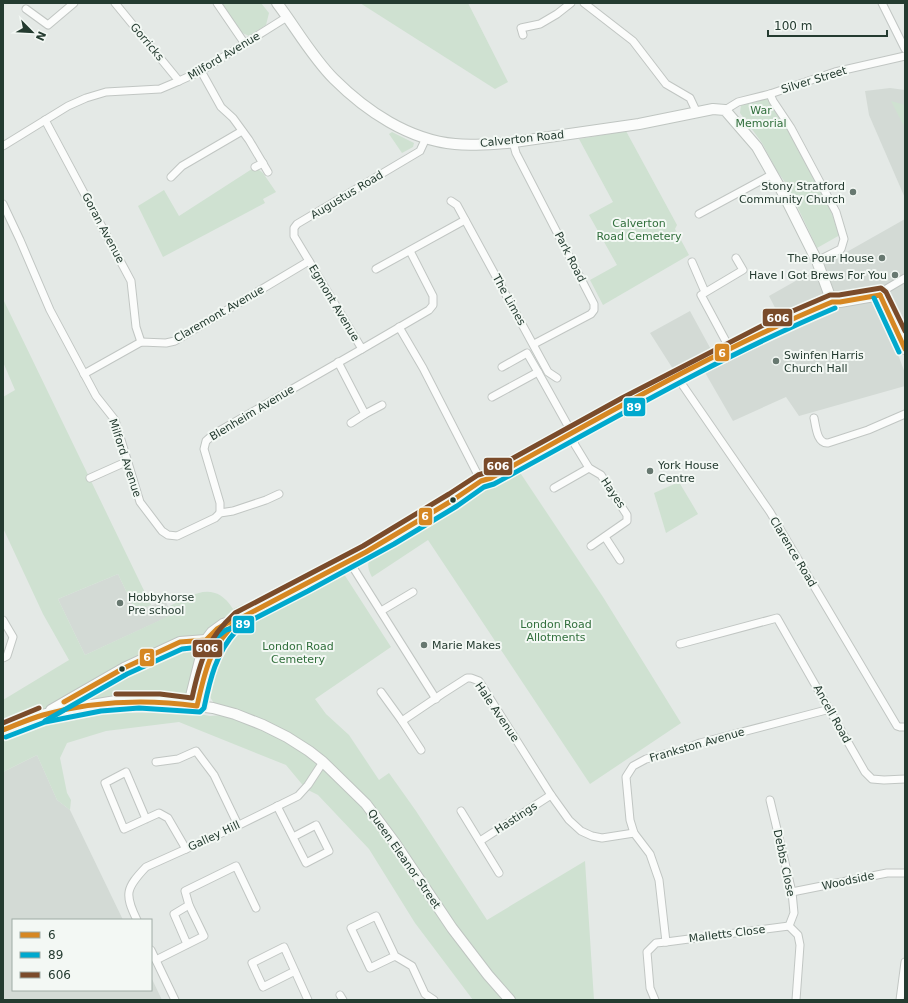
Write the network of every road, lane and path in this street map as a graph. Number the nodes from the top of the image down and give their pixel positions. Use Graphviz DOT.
graph roads {
  1 [pos="74,3"];
  2 [pos="115,3"];
  3 [pos="217,3"];
  4 [pos="278,3"];
  5 [pos="571,3"];
  6 [pos="584,3"];
  7 [pos="882,3"];
  8 [pos="26,9"];
  9 [pos="288,17"];
  10 [pos="521,28"];
  11 [pos="245,44"];
  12 [pos="905,49"];
  13 [pos="905,56"];
  14 [pos="201,71"];
  15 [pos="179,81"];
  16 [pos="770,94"];
  17 [pos="725,110"];
  18 [pos="696,113"];
  19 [pos="45,120"];
  20 [pos="242,130"];
  21 [pos="426,138"];
  22 [pos="513,142"];
  23 [pos="3,146"];
  24 [pos="263,162"];
  25 [pos="254,167"];
  26 [pos="268,172"];
  27 [pos="773,174"];
  28 [pos="171,177"];
  29 [pos="451,201"];
  30 [pos="3,204"];
  31 [pos="699,214"];
  32 [pos="465,220"];
  33 [pos="410,251"];
  34 [pos="736,258"];
  35 [pos="309,261"];
  36 [pos="817,261"];
  37 [pos="692,262"];
  38 [pos="376,269"];
  39 [pos="905,278"];
  40 [pos="705,292"];
  41 [pos="880,295"];
  42 [pos="832,302"];
  43 [pos="399,327"];
  44 [pos="141,342"];
  45 [pos="534,344"];
  46 [pos="362,349"];
  47 [pos="730,349"];
  48 [pos="905,349"];
  49 [pos="338,362"];
  50 [pos="502,367"];
  51 [pos="538,372"];
  52 [pos="84,374"];
  53 [pos="677,377"];
  54 [pos="557,378"];
  55 [pos="492,398"];
  56 [pos="382,405"];
  57 [pos="365,414"];
  58 [pos="905,414"];
  59 [pos="814,418"];
  60 [pos="350,423"];
  61 [pos="571,434"];
  62 [pos="128,461"];
  63 [pos="589,468"];
  64 [pos="90,478"];
  65 [pos="482,481"];
  66 [pos="554,488"];
  67 [pos="279,494"];
  68 [pos="220,513"];
  69 [pos="605,536"];
  70 [pos="591,546"];
  71 [pos="620,560"];
  72 [pos="349,561"];
  73 [pos="414,592"];
  74 [pos="381,611"];
  75 [pos="239,619"];
  76 [pos="3,620"];
  77 [pos="206,640"];
  78 [pos="680,644"];
  79 [pos="3,658"];
  80 [pos="380,692"];
  81 [pos="436,699"];
  82 [pos="193,705"];
  83 [pos="830,709"];
  84 [pos="42,715"];
  85 [pos="402,721"];
  86 [pos="905,727"];
  87 [pos="3,730"];
  88 [pos="421,750"];
  89 [pos="156,762"];
  90 [pos="323,762"];
  91 [pos="905,778"];
  92 [pos="551,795"];
  93 [pos="770,800"];
  94 [pos="277,806"];
  95 [pos="461,811"];
  96 [pos="146,819"];
  97 [pos="238,825"];
  98 [pos="634,833"];
  99 [pos="293,837"];
  100 [pos="480,841"];
  101 [pos="186,849"];
  102 [pos="499,873"];
  103 [pos="905,873"];
  104 [pos="792,892"];
  105 [pos="189,905"];
  106 [pos="256,908"];
  107 [pos="136,919"];
  108 [pos="789,926"];
  109 [pos="666,942"];
  110 [pos="187,944"];
  111 [pos="152,952"];
  112 [pos="395,956"];
  113 [pos="156,960"];
  114 [pos="905,962"];
  115 [pos="295,971"];
  116 [pos="175,1000"];
  117 [pos="308,1000"];
  118 [pos="434,1000"];
  119 [pos="510,1000"];
  120 [pos="655,1000"];
  121 [pos="796,1000"];
  122 [pos="900,1000"];
  1 -- 8 [label="street"];
  2 -- 15 [label="street, Gorricks"];
  3 -- 11 [label="street"];
  4 -- 9 [label="street, Calverton Road"];
  5 -- 10 [label="street"];
  6 -- 18 [label="street"];
  7 -- 12 [label="street"];
  9 -- 11 [label="street, Milford Avenue"];
  9 -- 21 [label="street, Calverton Road"];
  11 -- 14 [label="street, Milford Avenue"];
  13 -- 16 [label="street, Silver Street"];
  14 -- 15 [label="street, Milford Avenue"];
  14 -- 20 [label="street"];
  15 -- 19 [label="street, Milford Avenue"];
  16 -- 17 [label="street, Silver Street"];
  16 -- 36 [label="street"];
  17 -- 18 [label="street, Calverton Road"];
  17 -- 27 [label="street"];
  18 -- 22 [label="street, Calverton Road"];
  19 -- 23 [label="street, Milford Avenue"];
  19 -- 44 [label="street, Goran Avenue"];
  20 -- 24 [label="street"];
  20 -- 28 [label="street"];
  21 -- 22 [label="street, Calverton Road"];
  21 -- 35 [label="street, Augustus Road"];
  22 -- 45 [label="street, Park Road"];
  24 -- 25 [label="street"];
  24 -- 26 [label="street"];
  27 -- 31 [label="street"];
  27 -- 36 [label="street"];
  29 -- 32 [label="street, The Limes"];
  30 -- 52 [label="street, Milford Avenue"];
  32 -- 33 [label="street"];
  32 -- 45 [label="street, The Limes"];
  33 -- 38 [label="street"];
  33 -- 43 [label="street, Egmont Avenue"];
  34 -- 40 [label="street"];
  35 -- 44 [label="street, Claremont Avenue"];
  35 -- 46 [label="street, Egmont Avenue"];
  36 -- 42 [label="street"];
  37 -- 40 [label="street"];
  39 -- 41 [label="street"];
  40 -- 47 [label="street"];
  41 -- 42 [label="street"];
  41 -- 48 [label="street"];
  42 -- 47 [label="street"];
  43 -- 46 [label="street, Egmont Avenue"];
  43 -- 65 [label="street"];
  44 -- 52 [label="street"];
  45 -- 54 [label="street, The Limes"];
  46 -- 49 [label="street, Blenheim Avenue"];
  47 -- 53 [label="street"];
  49 -- 57 [label="street"];
  49 -- 68 [label="street, Blenheim Avenue"];
  50 -- 51 [label="street, Hayes"];
  51 -- 55 [label="street"];
  51 -- 61 [label="street, Hayes"];
  52 -- 62 [label="street, Milford Avenue"];
  53 -- 61 [label="street"];
  53 -- 86 [label="street, Clarence Road"];
  56 -- 57 [label="street"];
  57 -- 60 [label="street"];
  58 -- 59 [label="street"];
  61 -- 63 [label="street, Hayes"];
  61 -- 65 [label="street"];
  62 -- 64 [label="street"];
  62 -- 68 [label="street, Milford Avenue"];
  63 -- 66 [label="street"];
  63 -- 69 [label="street, Hayes"];
  65 -- 72 [label="street"];
  67 -- 68 [label="street, Milford Avenue"];
  69 -- 70 [label="street, Hayes"];
  69 -- 71 [label="street"];
  72 -- 74 [label="street"];
  72 -- 75 [label="street"];
  73 -- 74 [label="street"];
  74 -- 81 [label="street"];
  75 -- 77 [label="street"];
  75 -- 82 [label="street"];
  76 -- 79 [label="street"];
  77 -- 82 [label="street"];
  77 -- 84 [label="street"];
  78 -- 83 [label="street, Ancell Road"];
  80 -- 85 [label="street"];
  81 -- 85 [label="street, Hale Avenue"];
  81 -- 92 [label="street, Hale Avenue"];
  82 -- 84 [label="street, Queen Eleanor Street"];
  82 -- 90 [label="street, Queen Eleanor Street"];
  83 -- 91 [label="street, Ancell Road"];
  83 -- 98 [label="street, Frankston Avenue"];
  84 -- 87 [label="street, Queen Eleanor Street"];
  85 -- 88 [label="street"];
  89 -- 97 [label="street"];
  90 -- 94 [label="street, Galley Hill"];
  90 -- 119 [label="street, Queen Eleanor Street"];
  92 -- 98 [label="street, Hale Avenue"];
  92 -- 100 [label="street, Hastings"];
  93 -- 104 [label="street, Debbs Close"];
  94 -- 97 [label="street, Galley Hill"];
  94 -- 99 [label="street"];
  95 -- 100 [label="street"];
  96 -- 96 [label="street"];
  96 -- 101 [label="street"];
  97 -- 101 [label="street, Galley Hill"];
  98 -- 109 [label="street"];
  99 -- 99 [label="street"];
  100 -- 102 [label="street"];
  101 -- 107 [label="street, Galley Hill"];
  103 -- 104 [label="street, Woodside"];
  104 -- 108 [label="street, Debbs Close"];
  105 -- 106 [label="street"];
  105 -- 110 [label="street"];
  105 -- 110 [label="street"];
  108 -- 109 [label="street, Malletts Close"];
  108 -- 121 [label="street"];
  109 -- 120 [label="street, Malletts Close"];
  110 -- 113 [label="street"];
  111 -- 113 [label="street"];
  112 -- 112 [label="street"];
  112 -- 118 [label="street"];
  113 -- 116 [label="street"];
  114 -- 122 [label="street"];
  115 -- 115 [label="street"];
  115 -- 117 [label="street"];
}
